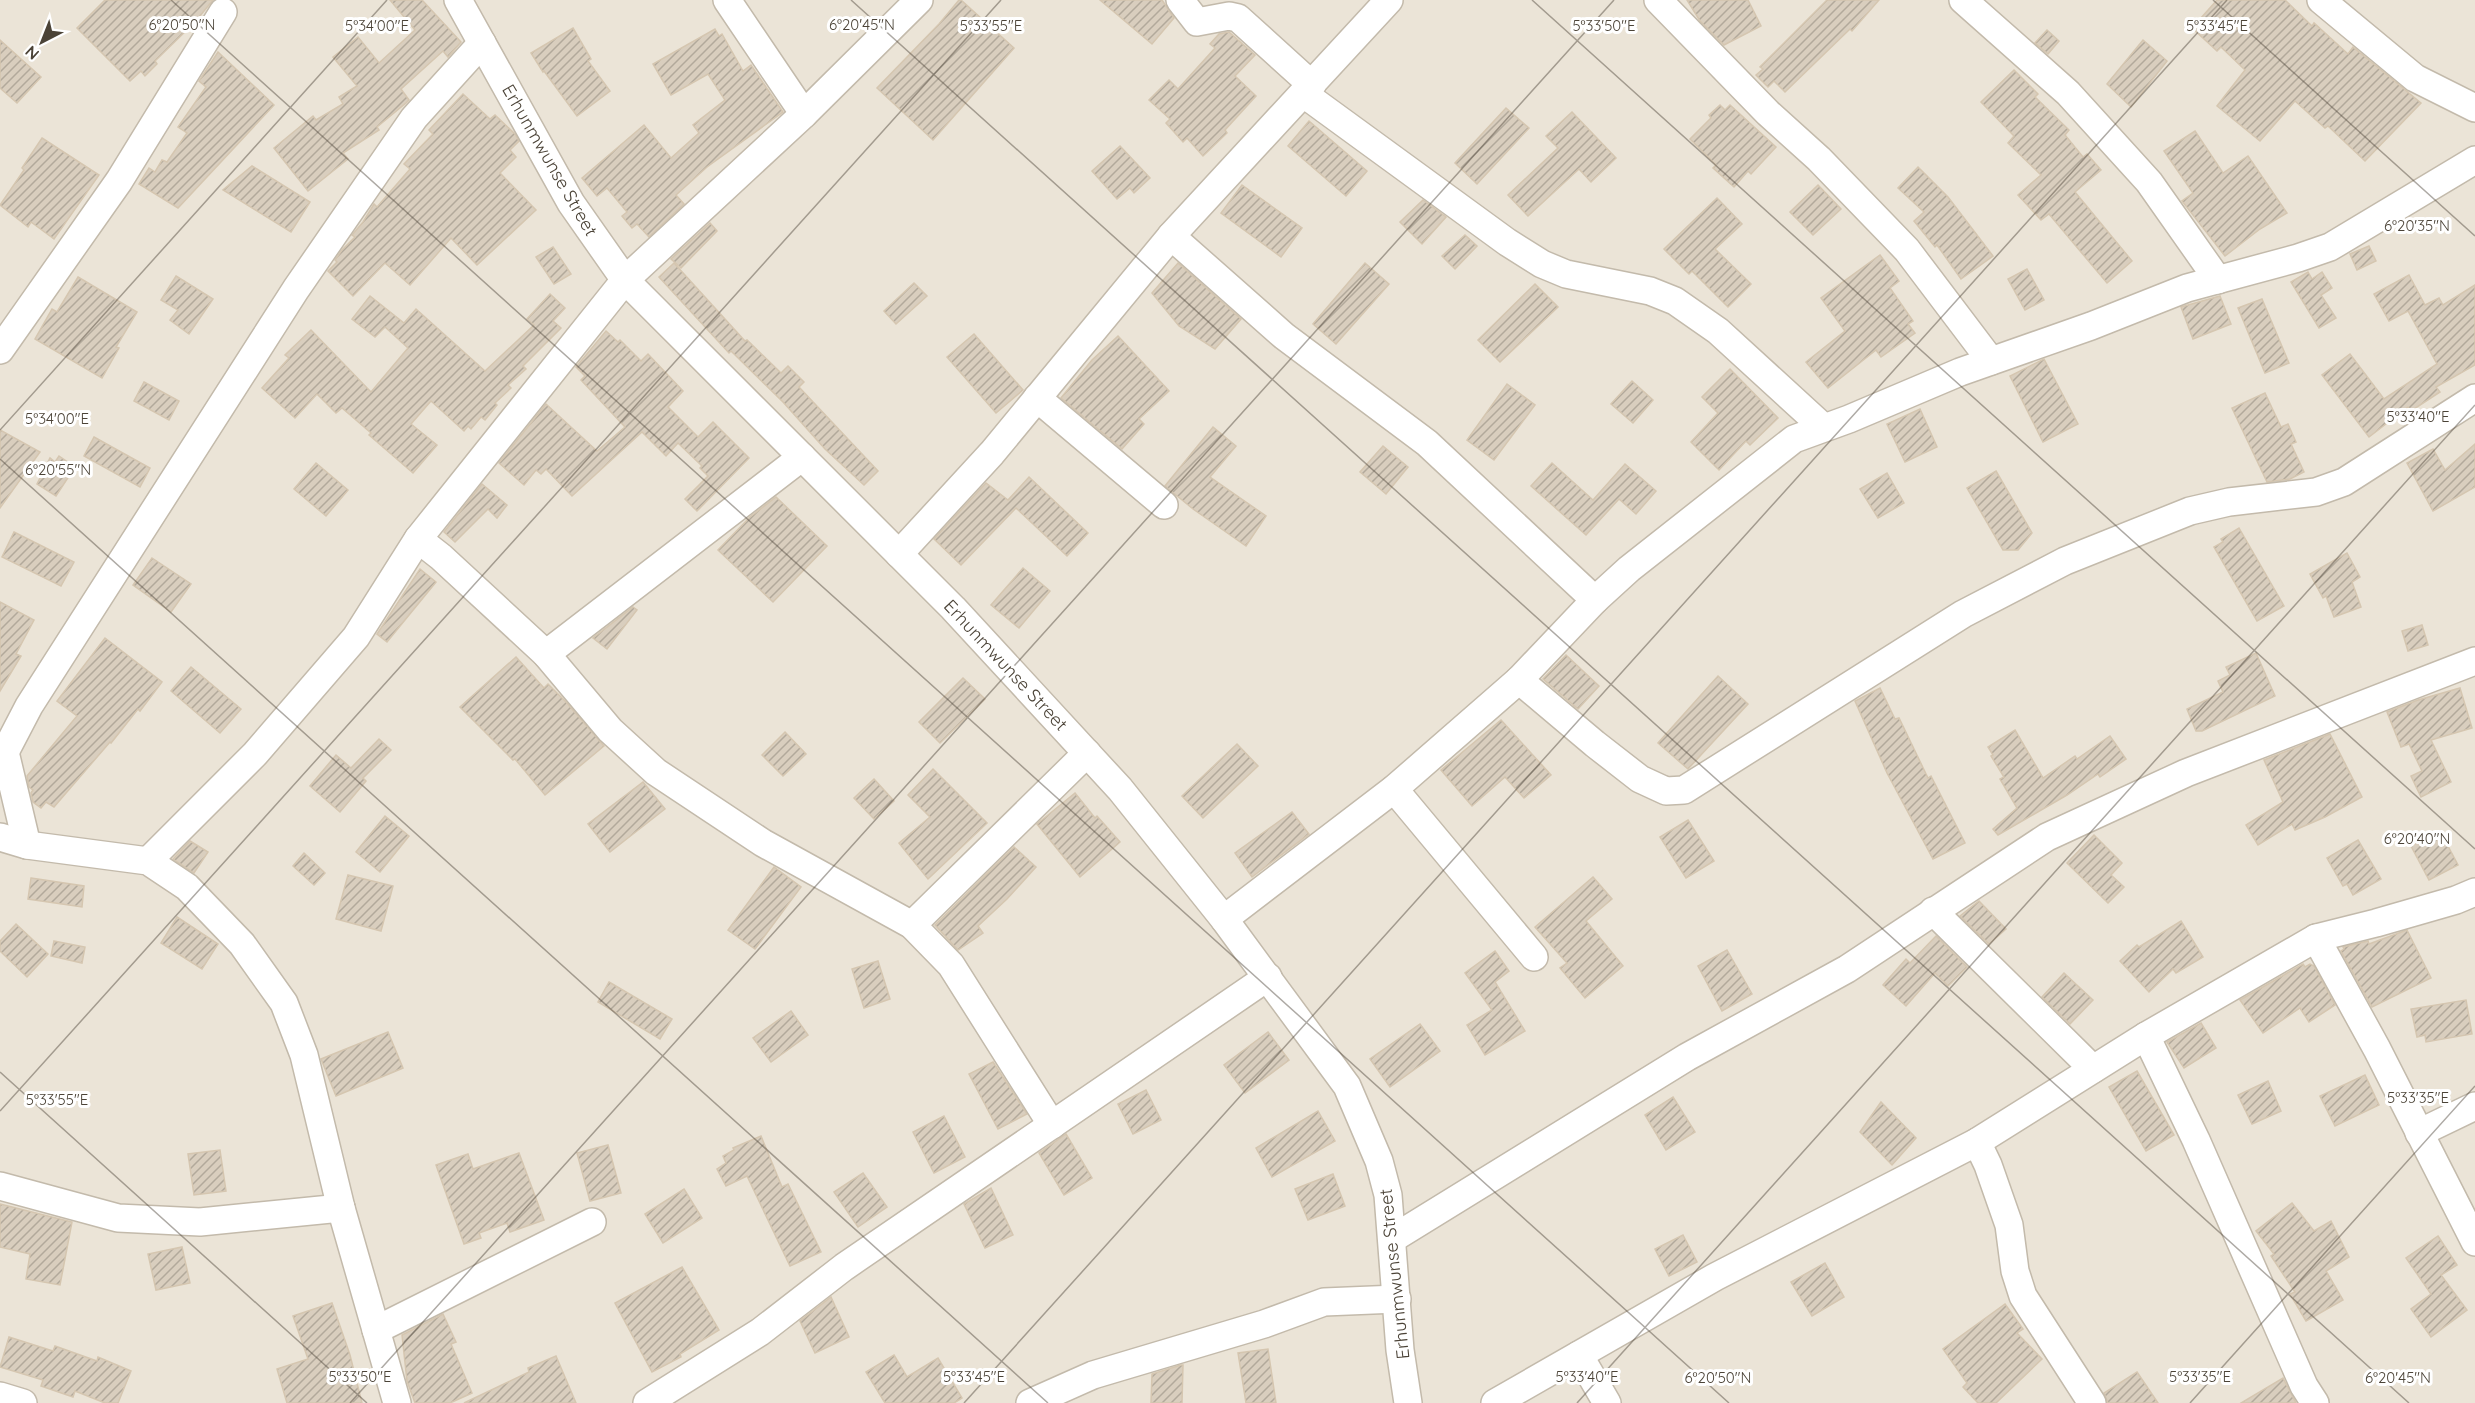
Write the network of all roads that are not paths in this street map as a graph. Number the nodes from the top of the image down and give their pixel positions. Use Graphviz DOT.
graph roads {
  1 [pos="458,0"];
  2 [pos="728,0"];
  3 [pos="919,0"];
  4 [pos="1180,0"];
  5 [pos="1389,0"];
  6 [pos="1658,0"];
  7 [pos="1963,0"];
  8 [pos="2321,0"];
  9 [pos="223,12"];
  10 [pos="482,43"];
  11 [pos="1308,89"];
  12 [pos="2475,108"];
  13 [pos="804,114"];
  14 [pos="2475,160"];
  15 [pos="1171,236"];
  16 [pos="625,280"];
  17 [pos="2218,280"];
  18 [pos="0,350"];
  19 [pos="1991,361"];
  20 [pos="1037,398"];
  21 [pos="2475,398"];
  22 [pos="1823,427"];
  23 [pos="801,457"];
  24 [pos="1164,505"];
  25 [pos="418,540"];
  26 [pos="899,554"];
  27 [pos="1595,600"];
  28 [pos="546,654"];
  29 [pos="2475,661"];
  30 [pos="1519,680"];
  31 [pos="2,753"];
  32 [pos="1086,753"];
  33 [pos="1394,789"];
  34 [pos="0,837"];
  35 [pos="27,845"];
  36 [pos="148,861"];
  37 [pos="2475,892"];
  38 [pos="1933,911"];
  39 [pos="1224,919"];
  40 [pos="912,925"];
  41 [pos="2316,938"];
  42 [pos="1534,957"];
  43 [pos="1268,977"];
  44 [pos="2146,1036"];
  45 [pos="2093,1069"];
  46 [pos="2475,1106"];
  47 [pos="1052,1125"];
  48 [pos="2419,1133"];
  49 [pos="1977,1142"];
  50 [pos="0,1186"];
  51 [pos="341,1208"];
  52 [pos="592,1222"];
  53 [pos="1392,1239"];
  54 [pos="2475,1242"];
  55 [pos="1396,1299"];
  56 [pos="376,1330"];
  57 [pos="1579,1355"];
  58 [pos="0,1396"];
  59 [pos="23,1403"];
  60 [pos="397,1403"];
  61 [pos="647,1403"];
  62 [pos="1030,1403"];
  63 [pos="1408,1403"];
  64 [pos="1495,1403"];
  65 [pos="1607,1403"];
  66 [pos="2092,1403"];
  67 [pos="2315,1403"];
  1 -- 10 [label="street, Erhunmwunse Street"];
  2 -- 13 [label="street"];
  3 -- 13 [label="street"];
  4 -- 11 [label="street"];
  5 -- 11 [label="street"];
  6 -- 19 [label="street"];
  7 -- 17 [label="street"];
  8 -- 12 [label="street"];
  9 -- 18 [label="street"];
  10 -- 16 [label="street, Erhunmwunse Street"];
  10 -- 31 [label="street"];
  11 -- 15 [label="street"];
  11 -- 22 [label="street"];
  13 -- 16 [label="street"];
  14 -- 17 [label="street"];
  15 -- 20 [label="street"];
  15 -- 27 [label="street"];
  16 -- 23 [label="street, Erhunmwunse Street"];
  16 -- 25 [label="street"];
  17 -- 19 [label="street"];
  19 -- 22 [label="street"];
  20 -- 24 [label="street"];
  20 -- 26 [label="street"];
  21 -- 30 [label="street"];
  22 -- 27 [label="street"];
  23 -- 26 [label="street, Erhunmwunse Street"];
  23 -- 28 [label="street"];
  25 -- 28 [label="street"];
  25 -- 36 [label="street"];
  26 -- 32 [label="street, Erhunmwunse Street"];
  27 -- 30 [label="street"];
  28 -- 40 [label="street"];
  29 -- 38 [label="street"];
  30 -- 33 [label="street"];
  31 -- 35 [label="street"];
  32 -- 39 [label="street, Erhunmwunse Street"];
  32 -- 40 [label="street"];
  33 -- 39 [label="street"];
  33 -- 42 [label="street"];
  34 -- 35 [label="street"];
  35 -- 36 [label="street"];
  36 -- 51 [label="street"];
  37 -- 41 [label="street"];
  38 -- 45 [label="street"];
  38 -- 53 [label="street"];
  39 -- 43 [label="street, Erhunmwunse Street"];
  40 -- 47 [label="street"];
  41 -- 44 [label="street"];
  41 -- 48 [label="street"];
  43 -- 47 [label="street"];
  43 -- 53 [label="street, Erhunmwunse Street"];
  44 -- 45 [label="street"];
  44 -- 67 [label="street"];
  45 -- 49 [label="street"];
  46 -- 48 [label="street"];
  47 -- 61 [label="street"];
  48 -- 54 [label="street"];
  49 -- 57 [label="street"];
  49 -- 66 [label="street"];
  50 -- 51 [label="street"];
  51 -- 56 [label="street"];
  52 -- 56 [label="street"];
  53 -- 55 [label="street, Erhunmwunse Street"];
  55 -- 62 [label="street"];
  55 -- 63 [label="street, Erhunmwunse Street"];
  56 -- 60 [label="street"];
  57 -- 64 [label="street"];
  57 -- 65 [label="street"];
  58 -- 59 [label="street"];
}
